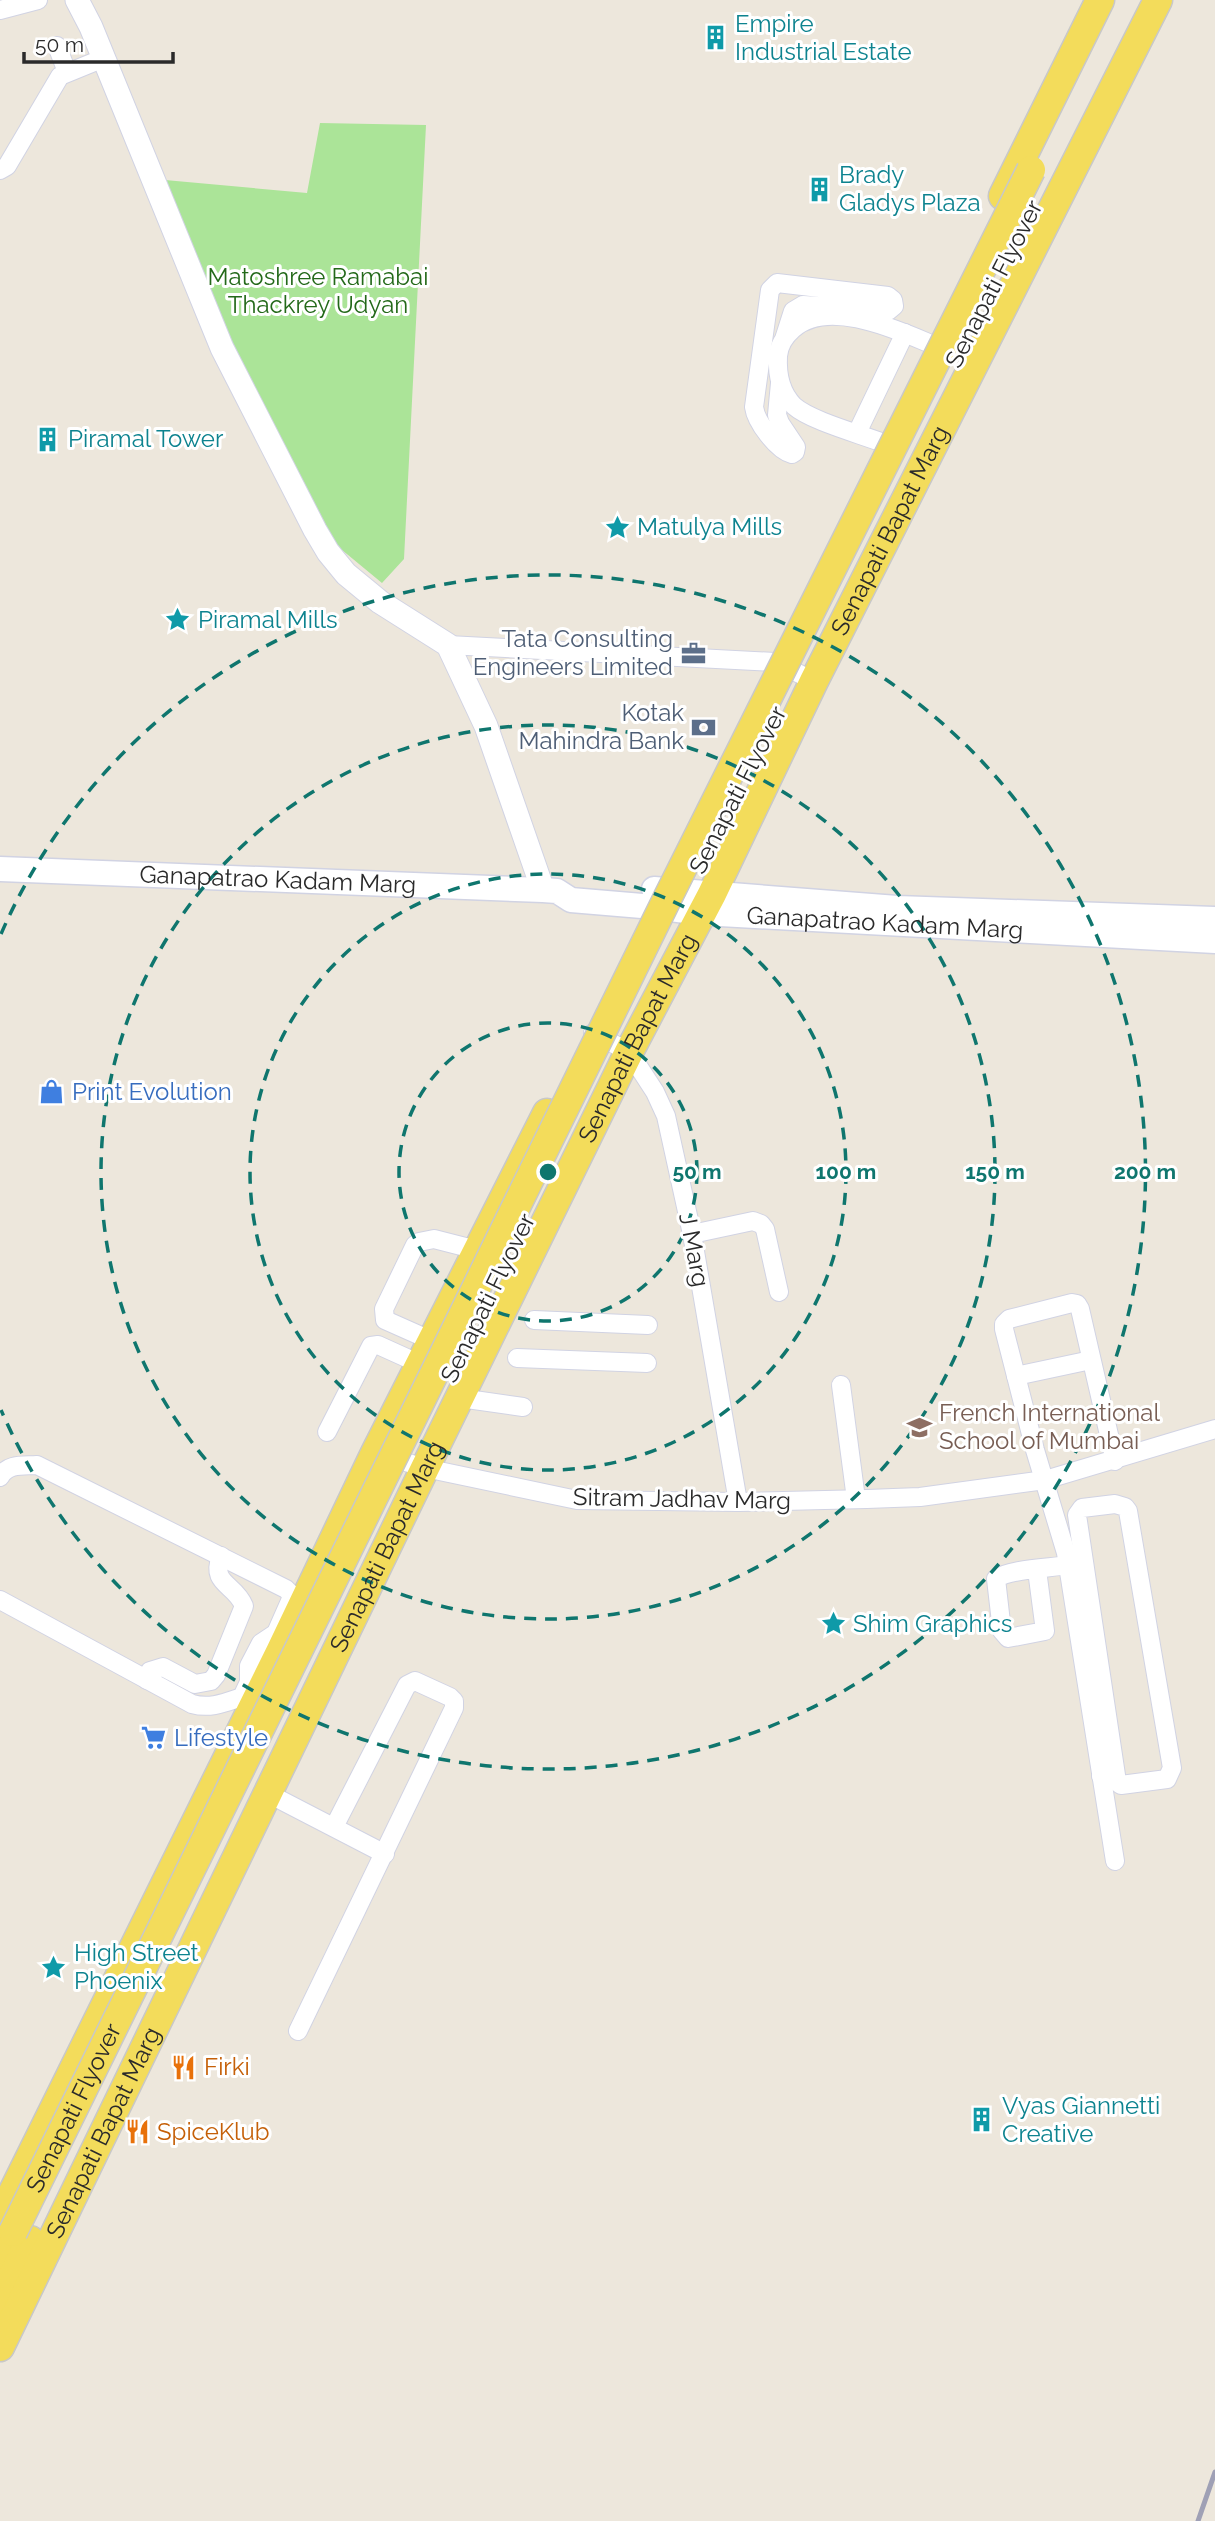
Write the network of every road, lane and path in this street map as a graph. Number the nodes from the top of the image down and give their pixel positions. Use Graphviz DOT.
graph roads {
  1 [pos="38,0"];
  2 [pos="78,0"];
  3 [pos="1100,0"];
  4 [pos="1117,0"];
  5 [pos="1138,0"];
  6 [pos="1158,0"];
  7 [pos="0,10"];
  8 [pos="57,46"];
  9 [pos="104,58"];
  10 [pos="68,72"];
  11 [pos="0,170"];
  12 [pos="1039,175"];
  13 [pos="785,336"];
  14 [pos="918,339"];
  15 [pos="780,383"];
  16 [pos="857,433"];
  17 [pos="883,443"];
  18 [pos="447,645"];
  19 [pos="775,662"];
  20 [pos="814,681"];
  21 [pos="0,869"];
  22 [pos="550,890"];
  23 [pos="658,898"];
  24 [pos="707,904"];
  25 [pos="1211,930"];
  26 [pos="590,1031"];
  27 [pos="629,1052"];
  28 [pos="692,1234"];
  29 [pos="477,1250"];
  30 [pos="779,1292"];
  31 [pos="534,1320"];
  32 [pos="648,1325"];
  33 [pos="422,1346"];
  34 [pos="517,1358"];
  35 [pos="1091,1360"];
  36 [pos="647,1363"];
  37 [pos="1016,1376"];
  38 [pos="841,1385"];
  39 [pos="460,1398"];
  40 [pos="523,1407"];
  41 [pos="1215,1429"];
  42 [pos="327,1432"];
  43 [pos="375,1453"];
  44 [pos="1115,1461"];
  45 [pos="425,1468"];
  46 [pos="0,1477"];
  47 [pos="1045,1480"];
  48 [pos="862,1499"];
  49 [pos="738,1502"];
  50 [pos="221,1556"];
  51 [pos="1072,1556"];
  52 [pos="1037,1570"];
  53 [pos="0,1600"];
  54 [pos="265,1659"];
  55 [pos="326,1675"];
  56 [pos="147,1679"];
  57 [pos="1109,1775"];
  58 [pos="218,1779"];
  59 [pos="267,1798"];
  60 [pos="334,1827"];
  61 [pos="385,1854"];
  62 [pos="1115,1861"];
  63 [pos="298,2031"];
  64 [pos="14,2230"];
  65 [pos="0,2257"];
  66 [pos="0,2302"];
  67 [pos="0,2347"];
  1 -- 7 [label="street"];
  2 -- 9 [label="street"];
  3 -- 14 [label="main road, Senapati Bapat Marg"];
  4 -- 12 [label="main road, Senapati Flyover"];
  5 -- 12 [label="main road, Senapati Flyover"];
  6 -- 20 [label="main road, Senapati Bapat Marg"];
  8 -- 10 [label="street"];
  9 -- 10 [label="street"];
  9 -- 18 [label="street"];
  10 -- 11 [label="street"];
  12 -- 64 [label="main road, Senapati Flyover, bridge"];
  13 -- 14 [label="street"];
  13 -- 15 [label="street"];
  13 -- 15 [label="street"];
  14 -- 16 [label="street"];
  14 -- 17 [label="main road, Senapati Bapat Marg"];
  15 -- 16 [label="street"];
  16 -- 17 [label="street"];
  17 -- 19 [label="main road, Senapati Bapat Marg"];
  18 -- 19 [label="street"];
  18 -- 22 [label="street"];
  19 -- 20 [label="street"];
  19 -- 23 [label="main road, Senapati Bapat Marg"];
  20 -- 24 [label="main road, Senapati Bapat Marg"];
  21 -- 22 [label="main road, Ganapatrao Kadam Marg"];
  22 -- 23 [label="main road, Ganapatrao Kadam Marg"];
  23 -- 24 [label="main road, Ganapatrao Kadam Marg"];
  23 -- 26 [label="main road, Senapati Bapat Marg"];
  24 -- 25 [label="main road, Ganapatrao Kadam Marg"];
  24 -- 27 [label="main road, Senapati Bapat Marg"];
  26 -- 27 [label="street, J Marg"];
  26 -- 29 [label="main road, Senapati Bapat Marg"];
  27 -- 28 [label="street, J Marg"];
  27 -- 39 [label="main road, Senapati Bapat Marg"];
  28 -- 30 [label="street"];
  28 -- 49 [label="street, J Marg"];
  29 -- 33 [label="main road, Senapati Bapat Marg"];
  29 -- 33 [label="street"];
  31 -- 32 [label="street"];
  33 -- 42 [label="street"];
  33 -- 43 [label="main road, Senapati Bapat Marg"];
  34 -- 36 [label="street"];
  35 -- 37 [label="street"];
  35 -- 37 [label="street"];
  35 -- 44 [label="street"];
  37 -- 47 [label="street"];
  38 -- 48 [label="street"];
  39 -- 40 [label="street"];
  39 -- 45 [label="main road, Senapati Bapat Marg"];
  41 -- 44 [label="street, Sitram Jadhav Marg"];
  43 -- 45 [label="street, Sitram Jadhav Marg"];
  43 -- 54 [label="main road, Senapati Bapat Marg"];
  44 -- 47 [label="street, Sitram Jadhav Marg"];
  45 -- 49 [label="street, Sitram Jadhav Marg"];
  45 -- 55 [label="main road, Senapati Bapat Marg"];
  46 -- 50 [label="street"];
  47 -- 48 [label="street, Sitram Jadhav Marg"];
  47 -- 51 [label="street"];
  48 -- 49 [label="street, Sitram Jadhav Marg"];
  50 -- 54 [label="street"];
  50 -- 56 [label="street"];
  51 -- 52 [label="street"];
  51 -- 57 [label="street"];
  51 -- 57 [label="street"];
  53 -- 56 [label="street"];
  54 -- 55 [label="street"];
  54 -- 56 [label="street"];
  54 -- 58 [label="main road, Senapati Bapat Marg"];
  55 -- 59 [label="main road, Senapati Bapat Marg"];
  57 -- 62 [label="street"];
  58 -- 59 [label="main road"];
  58 -- 64 [label="main road, Senapati Bapat Marg"];
  59 -- 60 [label="street"];
  59 -- 67 [label="main road, Senapati Bapat Marg"];
  60 -- 61 [label="street"];
  60 -- 61 [label="street"];
  61 -- 63 [label="street"];
  64 -- 65 [label="main road, Senapati Flyover"];
  64 -- 66 [label="main road, Senapati Flyover"];
}
